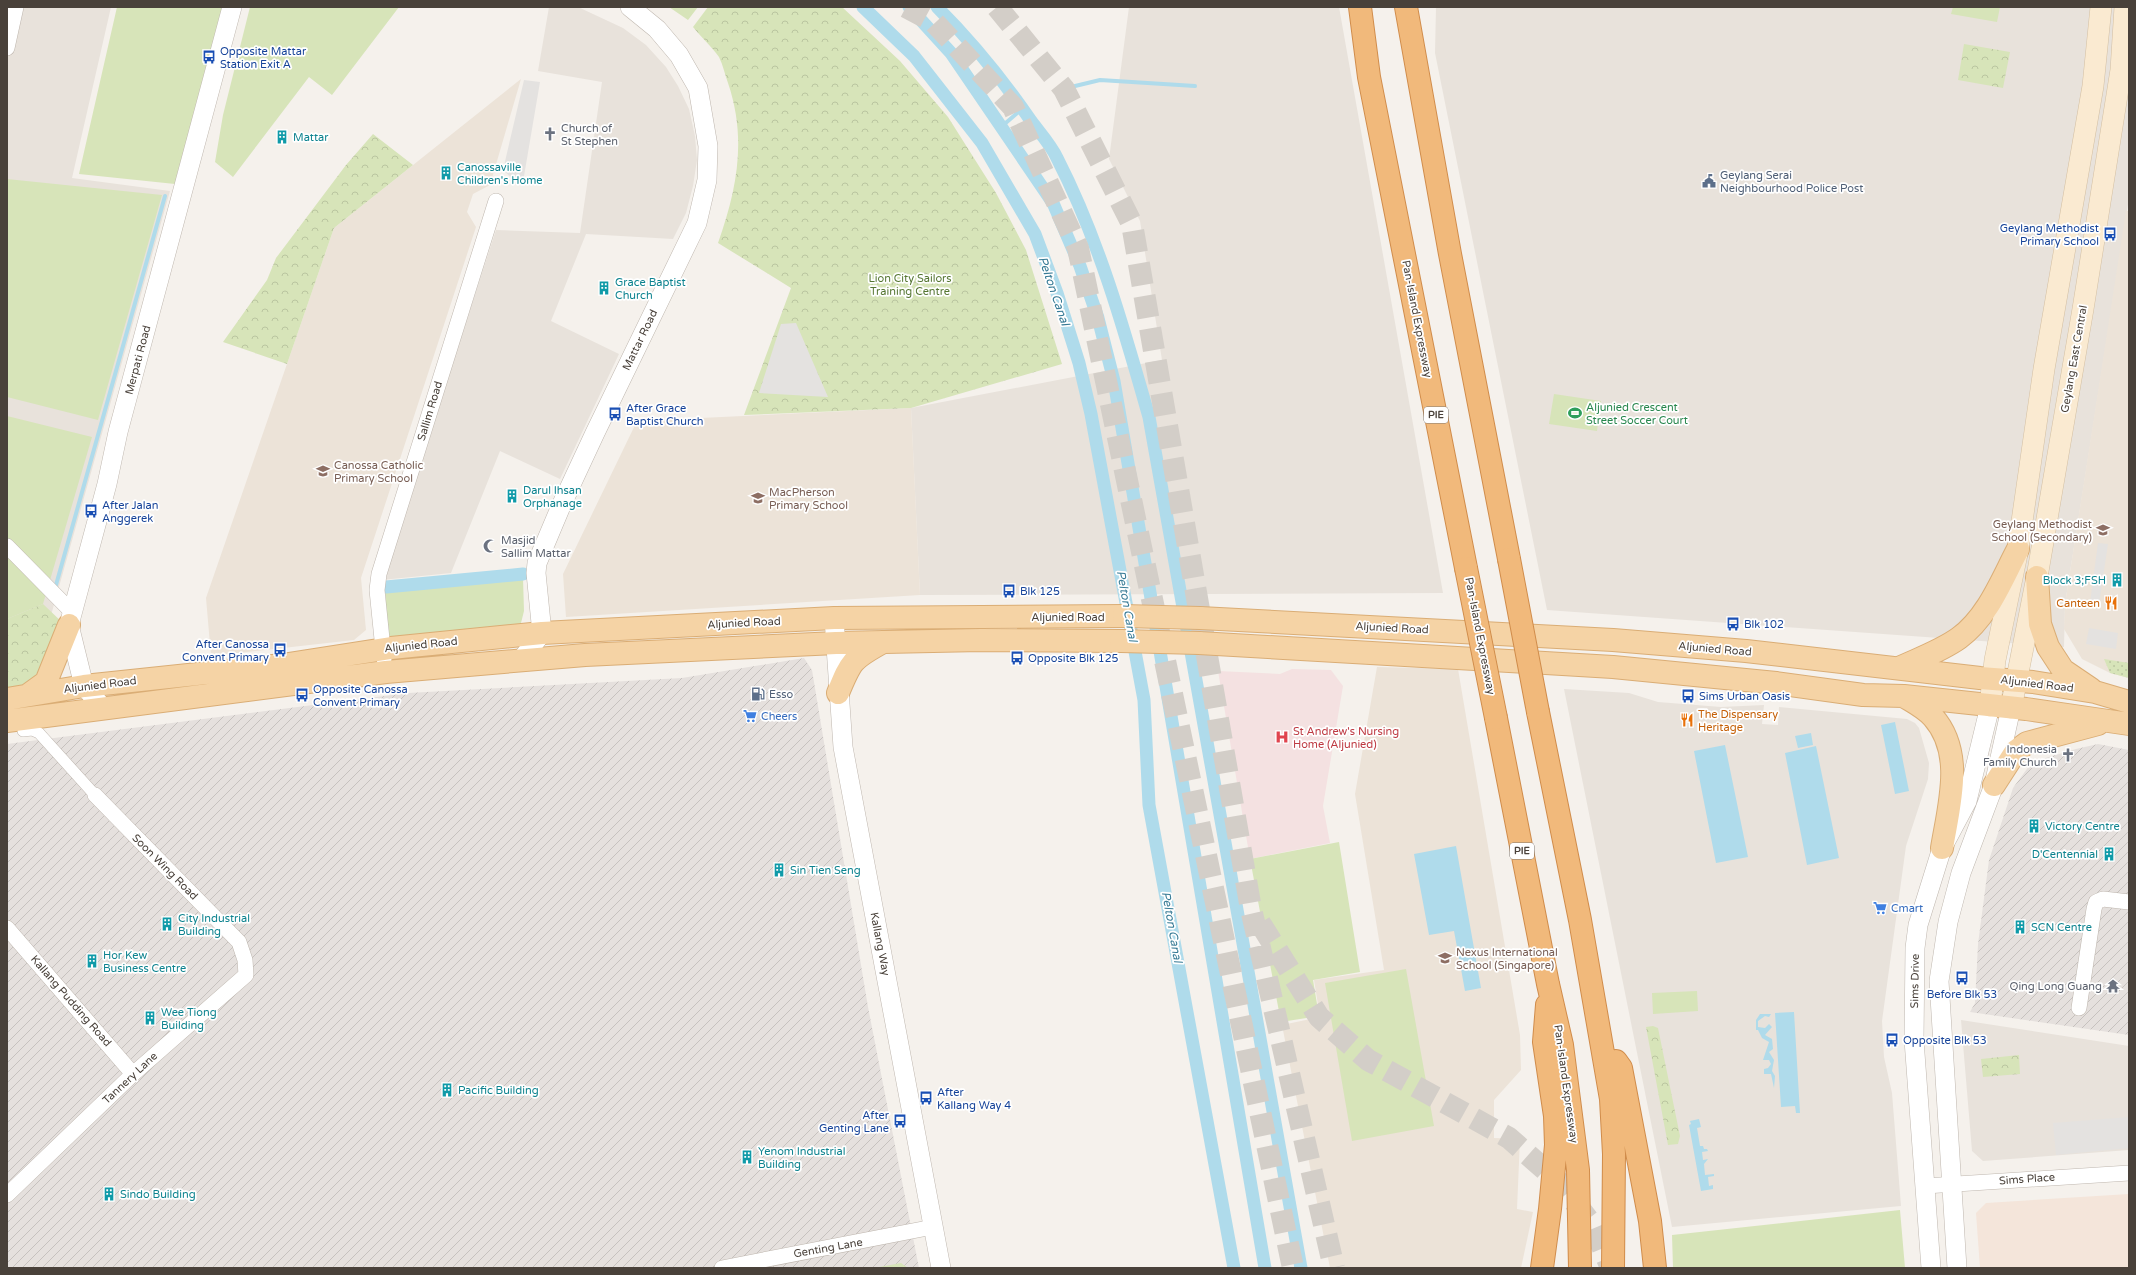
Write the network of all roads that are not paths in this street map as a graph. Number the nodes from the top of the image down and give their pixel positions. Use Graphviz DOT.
graph roads {
  1 [pos="16,7"];
  2 [pos="232,7"];
  3 [pos="630,7"];
  4 [pos="1360,7"];
  5 [pos="1406,7"];
  6 [pos="2101,7"];
  7 [pos="2125,7"];
  8 [pos="7,48"];
  9 [pos="496,201"];
  10 [pos="7,546"];
  11 [pos="2018,549"];
  12 [pos="2037,577"];
  13 [pos="834,618"];
  14 [pos="70,619"];
  15 [pos="542,633"];
  16 [pos="882,642"];
  17 [pos="836,643"];
  18 [pos="382,649"];
  19 [pos="521,660"];
  20 [pos="1899,668"];
  21 [pos="386,672"];
  22 [pos="1994,679"];
  23 [pos="2017,681"];
  24 [pos="84,686"];
  25 [pos="2095,692"];
  26 [pos="838,693"];
  27 [pos="1904,696"];
  28 [pos="17,697"];
  29 [pos="2129,702"];
  30 [pos="2001,707"];
  31 [pos="103,708"];
  32 [pos="2121,722"];
  33 [pos="11,723"];
  34 [pos="1994,785"];
  35 [pos="95,796"];
  36 [pos="1942,848"];
  37 [pos="2129,902"];
  38 [pos="7,928"];
  39 [pos="245,960"];
  40 [pos="2079,1008"];
  41 [pos="1603,1047"];
  42 [pos="1555,1055"];
  43 [pos="133,1074"];
  44 [pos="2129,1173"];
  45 [pos="1952,1184"];
  46 [pos="1925,1186"];
  47 [pos="7,1194"];
  48 [pos="933,1227"];
  49 [pos="722,1268"];
  50 [pos="941,1268"];
  51 [pos="1542,1268"];
  52 [pos="1580,1268"];
  53 [pos="1613,1268"];
  54 [pos="1655,1268"];
  55 [pos="1931,1268"];
  56 [pos="1957,1268"];
  1 -- 8 [label="street"];
  2 -- 14 [label="street, Merpati Road"];
  3 -- 15 [label="street, Mattar Road"];
  4 -- 42 [label="highway, Pan-Island Expressway / PIE, bridge"];
  5 -- 41 [label="highway, bridge"];
  6 -- 11 [label="main road"];
  7 -- 12 [label="main road, Geylang East Central"];
  9 -- 18 [label="street, Sallim Road"];
  10 -- 14 [label="street"];
  11 -- 20 [label="main road"];
  11 -- 22 [label="main road"];
  12 -- 23 [label="main road, Geylang East Central"];
  12 -- 25 [label="main road"];
  13 -- 15 [label="main road, Aljunied Road"];
  13 -- 17 [label="street, Kallang Way"];
  13 -- 20 [label="main road, Aljunied Road, bridge"];
  14 -- 24 [label="street, Merpati Road"];
  14 -- 28 [label="main road"];
  15 -- 18 [label="main road, Aljunied Road"];
  15 -- 19 [label="street"];
  16 -- 17 [label="main road, Aljunied Road"];
  16 -- 26 [label="main road"];
  16 -- 27 [label="main road, Aljunied Road, bridge"];
  17 -- 19 [label="main road, Aljunied Road"];
  17 -- 26 [label="street, Kallang Way"];
  18 -- 21 [label="street, Sallim Road"];
  18 -- 24 [label="main road, Aljunied Road"];
  19 -- 21 [label="main road, Aljunied Road"];
  20 -- 22 [label="main road, Aljunied Road"];
  21 -- 31 [label="main road, Aljunied Road"];
  22 -- 23 [label="main road, Aljunied Road"];
  22 -- 30 [label="main road"];
  23 -- 25 [label="main road, Aljunied Road"];
  23 -- 30 [label="main road, Geylang East Central"];
  24 -- 28 [label="main road, Aljunied Road"];
  24 -- 31 [label="street, Merpati Road"];
  25 -- 29 [label="main road, Aljunied Road"];
  26 -- 48 [label="street, Kallang Way"];
  27 -- 30 [label="main road, Aljunied Road"];
  27 -- 36 [label="main road"];
  30 -- 32 [label="main road, Aljunied Road"];
  30 -- 34 [label="street"];
  30 -- 36 [label="street, Sims Drive"];
  31 -- 33 [label="main road, Aljunied Road"];
  32 -- 34 [label="main road"];
  33 -- 35 [label="street"];
  34 -- 45 [label="street"];
  35 -- 39 [label="street, Soon Wing Road"];
  36 -- 46 [label="street, Sims Drive"];
  37 -- 40 [label="street"];
  38 -- 43 [label="street, Kallang Pudding Road"];
  39 -- 43 [label="street, Tannery Lane"];
  41 -- 53 [label="highway"];
  41 -- 54 [label="highway"];
  42 -- 51 [label="highway"];
  42 -- 52 [label="highway, Pan-Island Expressway"];
  43 -- 47 [label="street, Tannery Lane"];
  44 -- 45 [label="street, Sims Place"];
  45 -- 46 [label="street, Sims Place"];
  45 -- 56 [label="street"];
  46 -- 55 [label="street, Sims Drive"];
  48 -- 49 [label="street, Genting Lane"];
  48 -- 50 [label="street, Kallang Way"];
}
